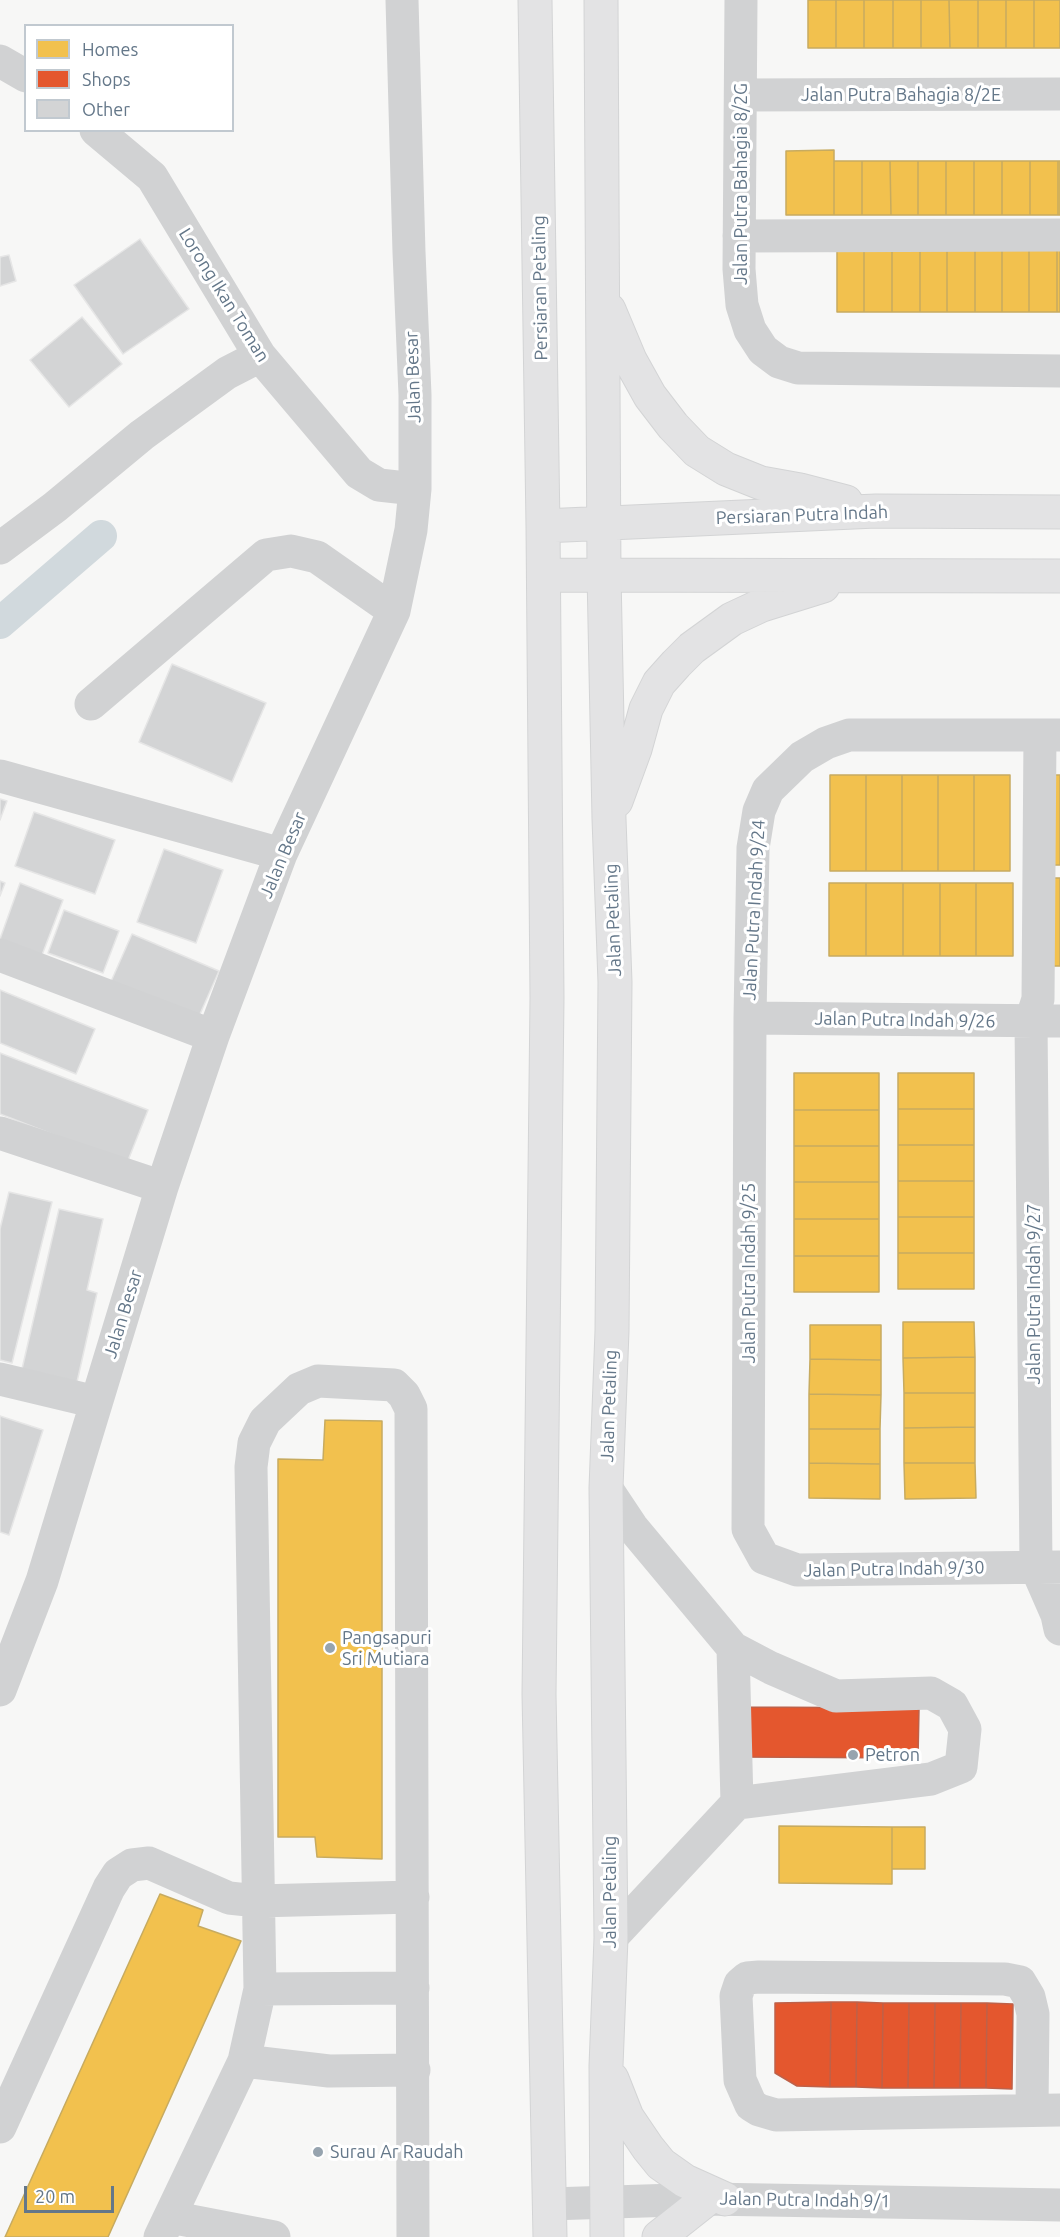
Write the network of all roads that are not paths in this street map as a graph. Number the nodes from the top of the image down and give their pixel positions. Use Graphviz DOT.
graph roads {
  1 [pos="402,0"];
  2 [pos="535,0"];
  3 [pos="601,0"];
  4 [pos="741,0"];
  5 [pos="0,61"];
  6 [pos="24,75"];
  7 [pos="1060,94"];
  8 [pos="741,95"];
  9 [pos="98,132"];
  10 [pos="1060,235"];
  11 [pos="739,236"];
  12 [pos="603,295"];
  13 [pos="260,356"];
  14 [pos="1060,371"];
  15 [pos="415,489"];
  16 [pos="876,511"];
  17 [pos="1060,512"];
  18 [pos="604,524"];
  19 [pos="543,525"];
  20 [pos="0,548"];
  21 [pos="604,574"];
  22 [pos="544,575"];
  23 [pos="1060,576"];
  24 [pos="878,577"];
  25 [pos="394,611"];
  26 [pos="92,704"];
  27 [pos="1050,735"];
  28 [pos="0,776"];
  29 [pos="609,819"];
  30 [pos="281,854"];
  31 [pos="0,955"];
  32 [pos="750,1018"];
  33 [pos="1045,1021"];
  34 [pos="213,1036"];
  35 [pos="0,1133"];
  36 [pos="162,1187"];
  37 [pos="1047,1309"];
  38 [pos="0,1379"];
  39 [pos="96,1401"];
  40 [pos="606,1488"];
  41 [pos="748,1529"];
  42 [pos="1048,1567"];
  43 [pos="1060,1629"];
  44 [pos="10,1632"];
  45 [pos="733,1648"];
  46 [pos="0,1690"];
  47 [pos="737,1803"];
  48 [pos="413,1897"];
  49 [pos="257,1901"];
  50 [pos="611,1938"];
  51 [pos="413,1988"];
  52 [pos="260,1989"];
  53 [pos="244,2061"];
  54 [pos="606,2066"];
  55 [pos="414,2070"];
  56 [pos="1046,2109"];
  57 [pos="0,2127"];
  58 [pos="716,2199"];
  59 [pos="606,2202"];
  60 [pos="550,2204"];
  61 [pos="1060,2205"];
  62 [pos="165,2227"];
  63 [pos="274,2237"];
  64 [pos="413,2237"];
  65 [pos="550,2237"];
  66 [pos="607,2237"];
  67 [pos="659,2237"];
  1 -- 15 [label="street, Jalan Besar"];
  2 -- 19 [label="main road, Persiaran Petaling"];
  3 -- 12 [label="main road"];
  4 -- 8 [label="street, Jalan Putra Bahagia 8/2G"];
  5 -- 6 [label="street"];
  7 -- 8 [label="street, Jalan Putra Bahagia 8/2E"];
  8 -- 11 [label="street, Jalan Putra Bahagia 8/2G"];
  9 -- 13 [label="street, Lorong Ikan Toman"];
  10 -- 11 [label="street"];
  11 -- 14 [label="street, Jalan Putra Bahagia 8/2G"];
  12 -- 16 [label="main road"];
  12 -- 18 [label="main road"];
  13 -- 15 [label="street, Lorong Ikan Toman"];
  13 -- 20 [label="street"];
  15 -- 25 [label="street, Jalan Besar"];
  16 -- 17 [label="main road, Persiaran Putra Indah"];
  16 -- 18 [label="main road, Persiaran Putra Indah"];
  18 -- 19 [label="main road, Persiaran Putra Indah"];
  18 -- 21 [label="main road"];
  19 -- 22 [label="main road, Persiaran Petaling"];
  21 -- 22 [label="main road"];
  21 -- 24 [label="main road"];
  21 -- 29 [label="main road, Jalan Petaling"];
  22 -- 60 [label="main road"];
  23 -- 24 [label="main road"];
  24 -- 29 [label="main road"];
  25 -- 26 [label="street"];
  25 -- 30 [label="street, Jalan Besar"];
  27 -- 32 [label="street, Jalan Putra Indah 9/24"];
  27 -- 33 [label="street, Jalan Putra Indah 9/27"];
  28 -- 30 [label="street"];
  29 -- 40 [label="main road, Jalan Petaling"];
  30 -- 34 [label="street, Jalan Besar"];
  31 -- 34 [label="street"];
  32 -- 33 [label="street, Jalan Putra Indah 9/26"];
  32 -- 41 [label="street, Jalan Putra Indah 9/25"];
  33 -- 37 [label="street, Jalan Putra Indah 9/27"];
  34 -- 36 [label="street, Jalan Besar"];
  35 -- 36 [label="street"];
  36 -- 39 [label="street, Jalan Besar"];
  37 -- 42 [label="street, Jalan Putra Indah 9/27"];
  38 -- 39 [label="street"];
  39 -- 44 [label="street, Jalan Besar"];
  40 -- 45 [label="street"];
  40 -- 50 [label="main road, Jalan Petaling"];
  41 -- 42 [label="street, Jalan Putra Indah 9/30"];
  42 -- 43 [label="street"];
  44 -- 46 [label="street, Jalan Besar"];
  45 -- 47 [label="street"];
  45 -- 47 [label="street"];
  47 -- 50 [label="street"];
  48 -- 49 [label="street"];
  48 -- 49 [label="street"];
  48 -- 51 [label="street"];
  49 -- 52 [label="street"];
  49 -- 57 [label="street"];
  50 -- 54 [label="main road, Jalan Petaling"];
  51 -- 52 [label="street"];
  51 -- 55 [label="street"];
  52 -- 53 [label="street"];
  53 -- 55 [label="street"];
  53 -- 62 [label="street"];
  54 -- 58 [label="main road"];
  54 -- 59 [label="main road, Jalan Petaling"];
  55 -- 64 [label="street"];
  56 -- 56 [label="street"];
  58 -- 59 [label="street, Jalan Putra Indah 9/1"];
  58 -- 61 [label="street, Jalan Putra Indah 9/1"];
  58 -- 67 [label="main road"];
  59 -- 60 [label="street, Jalan Putra Indah 9/1"];
  59 -- 66 [label="main road, Jalan Petaling"];
  60 -- 65 [label="main road"];
  62 -- 63 [label="street"];
}
